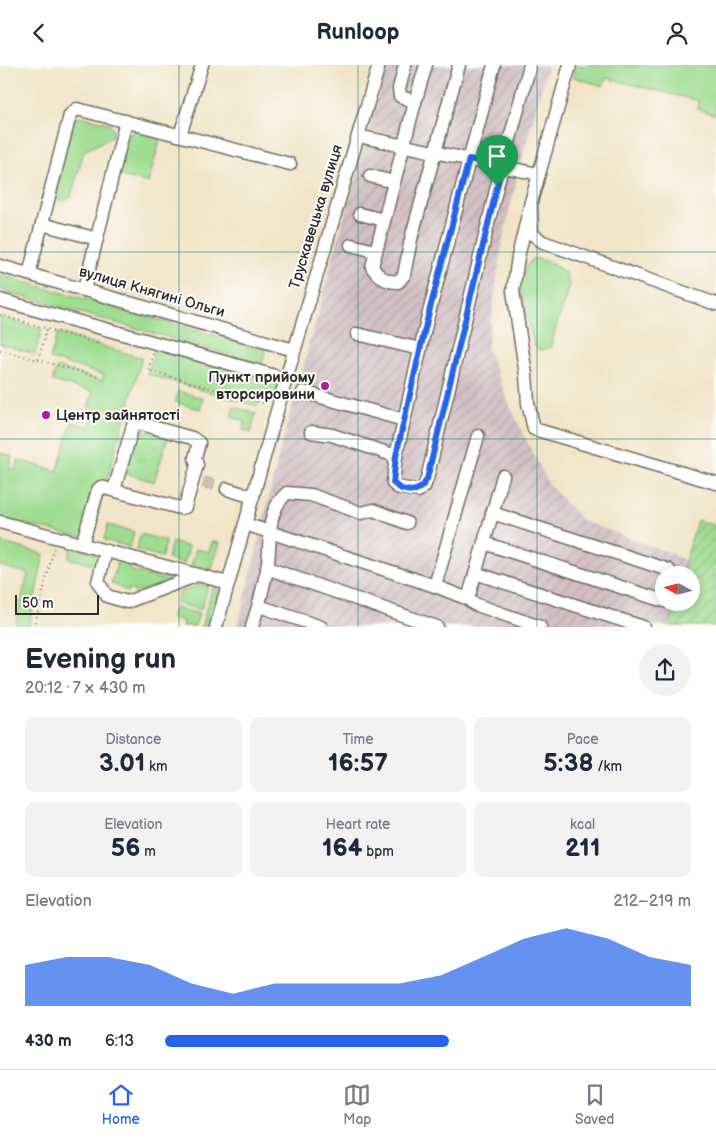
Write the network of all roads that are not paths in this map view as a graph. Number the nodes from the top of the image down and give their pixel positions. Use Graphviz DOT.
graph roads {
  1 [pos="202,65"];
  2 [pos="379,65"];
  3 [pos="405,65"];
  4 [pos="426,65"];
  5 [pos="459,65"];
  6 [pos="494,65"];
  7 [pos="530,65"];
  8 [pos="570,65"];
  9 [pos="415,102"];
  10 [pos="126,121"];
  11 [pos="180,135"];
  12 [pos="358,136"];
  13 [pos="404,145"];
  14 [pos="435,152"];
  15 [pos="469,159"];
  16 [pos="290,165"];
  17 [pos="502,166"];
  18 [pos="538,174"];
  19 [pos="370,176"];
  20 [pos="394,182"];
  21 [pos="531,202"];
  22 [pos="360,214"];
  23 [pos="384,220"];
  24 [pos="42,224"];
  25 [pos="97,239"];
  26 [pos="351,245"];
  27 [pos="375,251"];
  28 [pos="0,266"];
  29 [pos="29,275"];
  30 [pos="84,290"];
  31 [pos="0,299"];
  32 [pos="716,305"];
  33 [pos="357,334"];
  34 [pos="420,349"];
  35 [pos="294,350"];
  36 [pos="286,379"];
  37 [pos="303,392"];
  38 [pos="404,420"];
  39 [pos="311,432"];
  40 [pos="478,436"];
  41 [pos="396,456"];
  42 [pos="503,476"];
  43 [pos="716,483"];
  44 [pos="227,489"];
  45 [pos="114,490"];
  46 [pos="252,497"];
  47 [pos="492,513"];
  48 [pos="0,522"];
  49 [pos="407,523"];
  50 [pos="245,524"];
  51 [pos="270,533"];
  52 [pos="484,543"];
  53 [pos="82,544"];
  54 [pos="106,551"];
  55 [pos="657,566"];
  56 [pos="267,568"];
  57 [pos="475,573"];
  58 [pos="198,575"];
  59 [pos="228,583"];
  60 [pos="435,586"];
  61 [pos="655,598"];
  62 [pos="468,599"];
  63 [pos="258,606"];
  64 [pos="216,627"];
  65 [pos="252,627"];
  66 [pos="321,627"];
  67 [pos="437,627"];
  68 [pos="540,627"];
  69 [pos="643,627"];
  1 -- 11 [label="street"];
  2 -- 12 [label="street, Трускавецька вулиця"];
  3 -- 9 [label="street"];
  4 -- 9 [label="street"];
  5 -- 14 [label="street"];
  6 -- 15 [label="street"];
  7 -- 17 [label="street"];
  8 -- 18 [label="street"];
  9 -- 13 [label="street"];
  10 -- 11 [label="street"];
  10 -- 24 [label="street"];
  10 -- 25 [label="street"];
  11 -- 16 [label="street"];
  12 -- 13 [label="street"];
  12 -- 35 [label="street, Трускавецька вулиця"];
  13 -- 14 [label="street"];
  13 -- 20 [label="street"];
  14 -- 15 [label="street"];
  14 -- 27 [label="street"];
  15 -- 17 [label="street"];
  15 -- 34 [label="street"];
  17 -- 18 [label="street"];
  17 -- 41 [label="street"];
  18 -- 21 [label="street"];
  19 -- 20 [label="street"];
  20 -- 23 [label="street"];
  21 -- 32 [label="street"];
  21 -- 43 [label="street"];
  22 -- 23 [label="street"];
  23 -- 27 [label="street"];
  24 -- 25 [label="street"];
  24 -- 29 [label="street"];
  25 -- 30 [label="street"];
  26 -- 27 [label="street"];
  28 -- 29 [label="street, вулиця Княгині Ольги"];
  29 -- 30 [label="street, вулиця Княгині Ольги"];
  30 -- 35 [label="street, вулиця Княгині Ольги"];
  31 -- 36 [label="street"];
  33 -- 34 [label="street"];
  34 -- 38 [label="street"];
  35 -- 36 [label="street, Трускавецька вулиця"];
  36 -- 46 [label="street, Трускавецька вулиця"];
  37 -- 38 [label="street"];
  38 -- 41 [label="street"];
  39 -- 41 [label="street"];
  40 -- 60 [label="street"];
  42 -- 47 [label="street"];
  44 -- 46 [label="street"];
  45 -- 45 [label="street"];
  45 -- 53 [label="street"];
  46 -- 50 [label="street, Трускавецька вулиця"];
  47 -- 52 [label="street"];
  47 -- 55 [label="street"];
  48 -- 53 [label="street"];
  49 -- 51 [label="street"];
  50 -- 51 [label="street"];
  50 -- 59 [label="street, Трускавецька вулиця"];
  51 -- 56 [label="street"];
  51 -- 60 [label="street"];
  52 -- 57 [label="street"];
  52 -- 61 [label="street"];
  53 -- 54 [label="street"];
  54 -- 58 [label="street"];
  54 -- 58 [label="street"];
  56 -- 63 [label="street"];
  56 -- 67 [label="street"];
  57 -- 62 [label="street"];
  57 -- 69 [label="street"];
  58 -- 59 [label="street"];
  59 -- 64 [label="street, Трускавецька вулиця"];
  60 -- 62 [label="street"];
  62 -- 68 [label="street"];
  63 -- 65 [label="street"];
  63 -- 66 [label="street"];
}
